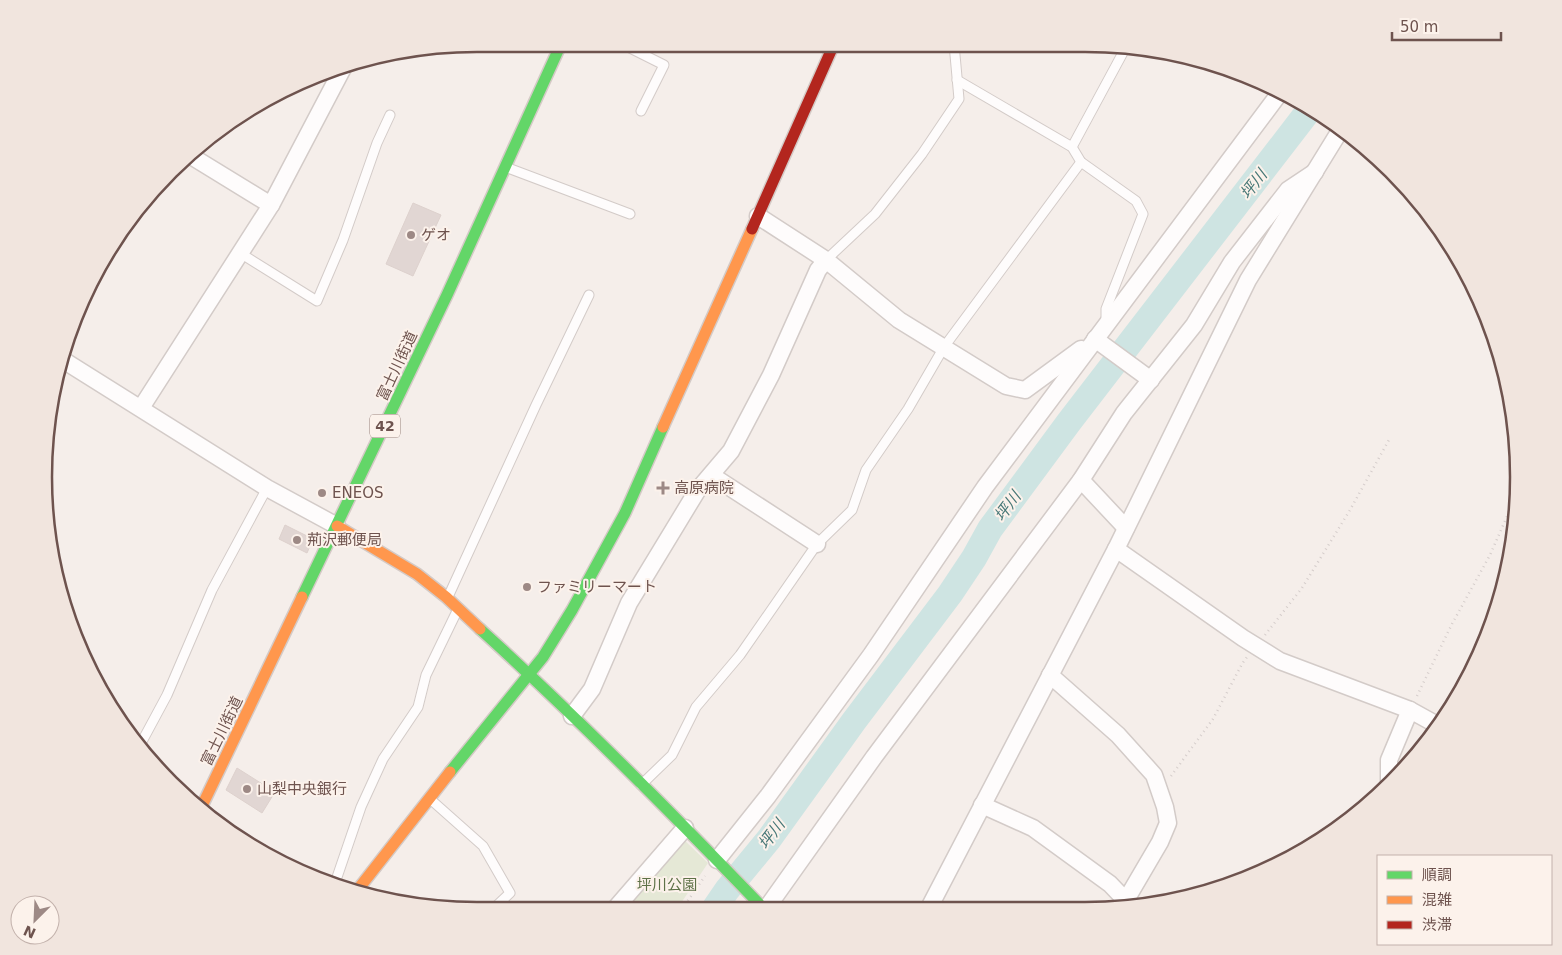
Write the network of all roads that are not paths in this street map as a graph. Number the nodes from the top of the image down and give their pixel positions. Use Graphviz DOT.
graph roads {
  1 [pos="557,52"];
  2 [pos="638,52"];
  3 [pos="830,52"];
  4 [pos="955,52"];
  5 [pos="1122,54"];
  6 [pos="339,76"];
  7 [pos="957,80"];
  8 [pos="1276,98"];
  9 [pos="641,111"];
  10 [pos="390,115"];
  11 [pos="1337,136"];
  12 [pos="1072,146"];
  13 [pos="196,159"];
  14 [pos="1080,162"];
  15 [pos="506,166"];
  16 [pos="1315,172"];
  17 [pos="271,205"];
  18 [pos="630,214"];
  19 [pos="758,216"];
  20 [pos="240,253"];
  21 [pos="826,260"];
  22 [pos="589,294"];
  23 [pos="1106,322"];
  24 [pos="1098,342"];
  25 [pos="944,347"];
  26 [pos="68,363"];
  27 [pos="1147,377"];
  28 [pos="141,408"];
  29 [pos="711,474"];
  30 [pos="1081,480"];
  31 [pos="267,488"];
  32 [pos="337,526"];
  33 [pos="1126,528"];
  34 [pos="817,544"];
  35 [pos="1116,549"];
  36 [pos="448,598"];
  37 [pos="458,609"];
  38 [pos="528,673"];
  39 [pos="1050,675"];
  40 [pos="1410,710"];
  41 [pos="572,716"];
  42 [pos="1432,722"];
  43 [pos="143,740"];
  44 [pos="1388,774"];
  45 [pos="641,785"];
  46 [pos="429,798"];
  47 [pos="204,802"];
  48 [pos="982,805"];
  49 [pos="685,828"];
  50 [pos="720,863"];
  51 [pos="337,878"];
  52 [pos="361,886"];
  53 [pos="1130,900"];
  54 [pos="1124,901"];
  55 [pos="500,902"];
  56 [pos="621,902"];
  57 [pos="758,902"];
  58 [pos="768,902"];
  59 [pos="932,902"];
  1 -- 15 [label="street, 富士川街道 / 42"];
  2 -- 9 [label="lane"];
  3 -- 19 [label="street"];
  4 -- 7 [label="lane"];
  5 -- 12 [label="lane"];
  6 -- 17 [label="street"];
  7 -- 12 [label="lane"];
  7 -- 21 [label="lane"];
  8 -- 23 [label="street"];
  10 -- 20 [label="lane"];
  11 -- 16 [label="street"];
  12 -- 14 [label="lane"];
  13 -- 17 [label="street"];
  14 -- 23 [label="lane"];
  14 -- 25 [label="lane"];
  15 -- 18 [label="lane"];
  15 -- 32 [label="street, 富士川街道 / 42"];
  16 -- 27 [label="street"];
  16 -- 33 [label="street"];
  17 -- 20 [label="street"];
  19 -- 21 [label="street"];
  19 -- 38 [label="street"];
  20 -- 28 [label="street"];
  21 -- 25 [label="street"];
  21 -- 29 [label="street"];
  22 -- 36 [label="lane"];
  23 -- 24 [label="street"];
  24 -- 25 [label="street"];
  24 -- 27 [label="street"];
  24 -- 50 [label="street"];
  25 -- 34 [label="lane"];
  26 -- 28 [label="street"];
  27 -- 30 [label="street"];
  28 -- 31 [label="street"];
  29 -- 34 [label="street"];
  29 -- 41 [label="street"];
  30 -- 33 [label="street"];
  30 -- 58 [label="street"];
  31 -- 32 [label="street"];
  31 -- 43 [label="lane"];
  32 -- 36 [label="street"];
  32 -- 47 [label="street, 富士川街道 / 42"];
  33 -- 35 [label="street"];
  34 -- 45 [label="lane"];
  35 -- 39 [label="street"];
  35 -- 40 [label="street"];
  36 -- 37 [label="street"];
  37 -- 38 [label="street"];
  37 -- 51 [label="lane"];
  38 -- 41 [label="street"];
  38 -- 46 [label="street"];
  39 -- 48 [label="street"];
  39 -- 53 [label="street"];
  40 -- 42 [label="street"];
  40 -- 44 [label="street"];
  41 -- 45 [label="street"];
  45 -- 49 [label="street"];
  46 -- 52 [label="street"];
  46 -- 55 [label="lane"];
  48 -- 54 [label="street"];
  48 -- 59 [label="street"];
  49 -- 50 [label="street"];
  49 -- 56 [label="street"];
  50 -- 57 [label="street"];
}
